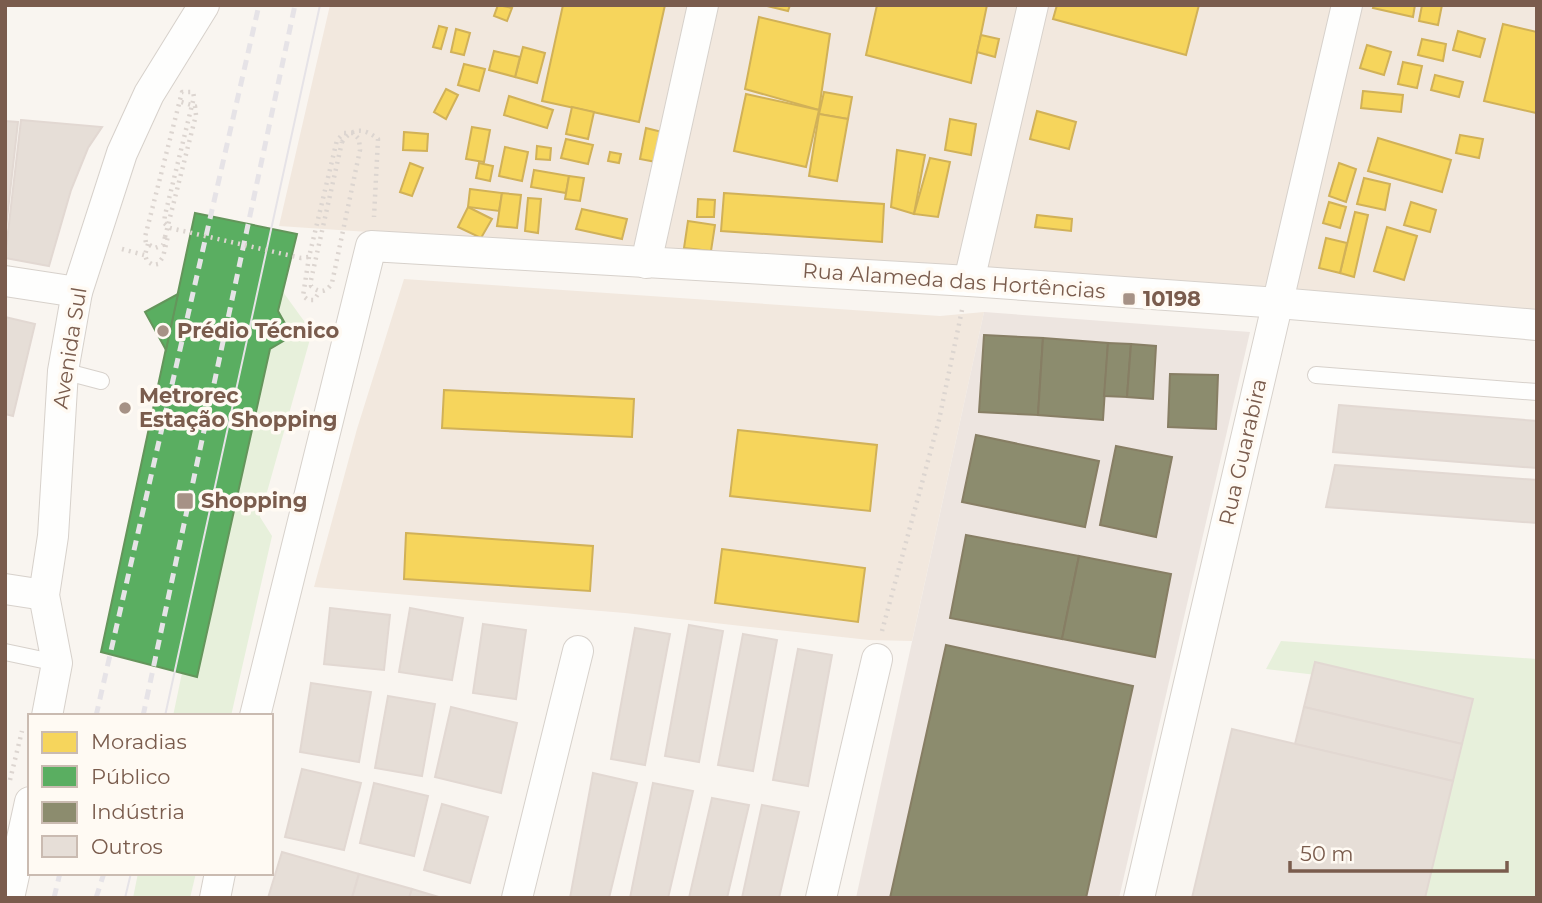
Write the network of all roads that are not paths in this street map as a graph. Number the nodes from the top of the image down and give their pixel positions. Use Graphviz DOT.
graph roads {
  1 [pos="204,5"];
  2 [pos="703,5"];
  3 [pos="1033,5"];
  4 [pos="1347,5"];
  5 [pos="646,263"];
  6 [pos="5,281"];
  7 [pos="969,281"];
  8 [pos="77,292"];
  9 [pos="1278,303"];
  10 [pos="1537,325"];
  11 [pos="63,371"];
  12 [pos="1316,375"];
  13 [pos="102,381"];
  14 [pos="1537,392"];
  15 [pos="5,590"];
  16 [pos="44,595"];
  17 [pos="578,651"];
  18 [pos="5,652"];
  19 [pos="877,659"];
  20 [pos="57,663"];
  21 [pos="47,714"];
  22 [pos="255,714"];
  23 [pos="28,807"];
  24 [pos="14,840"];
  25 [pos="220,875"];
  26 [pos="9,898"];
  27 [pos="215,898"];
  28 [pos="517,898"];
  29 [pos="821,898"];
  30 [pos="1139,898"];
  1 -- 8 [label="street, Avenida Sul"];
  2 -- 5 [label="street"];
  3 -- 7 [label="street"];
  4 -- 9 [label="street, Rua Guarabira"];
  5 -- 7 [label="street, Rua Alameda das Hortências"];
  5 -- 22 [label="street, Rua Alameda das Hortências"];
  6 -- 8 [label="street"];
  7 -- 9 [label="street, Rua Alameda das Hortências"];
  8 -- 11 [label="street, Avenida Sul"];
  9 -- 10 [label="street, Rua Alameda das Hortências"];
  9 -- 30 [label="street, Rua Guarabira"];
  11 -- 13 [label="lane"];
  11 -- 16 [label="street, Avenida Sul"];
  12 -- 14 [label="lane"];
  15 -- 16 [label="street"];
  16 -- 20 [label="street, Avenida Sul"];
  17 -- 28 [label="street"];
  18 -- 20 [label="lane"];
  19 -- 29 [label="street"];
  20 -- 21 [label="street, Avenida Sul"];
  23 -- 24 [label="street"];
  24 -- 26 [label="street"];
  25 -- 27 [label="street"];
}
